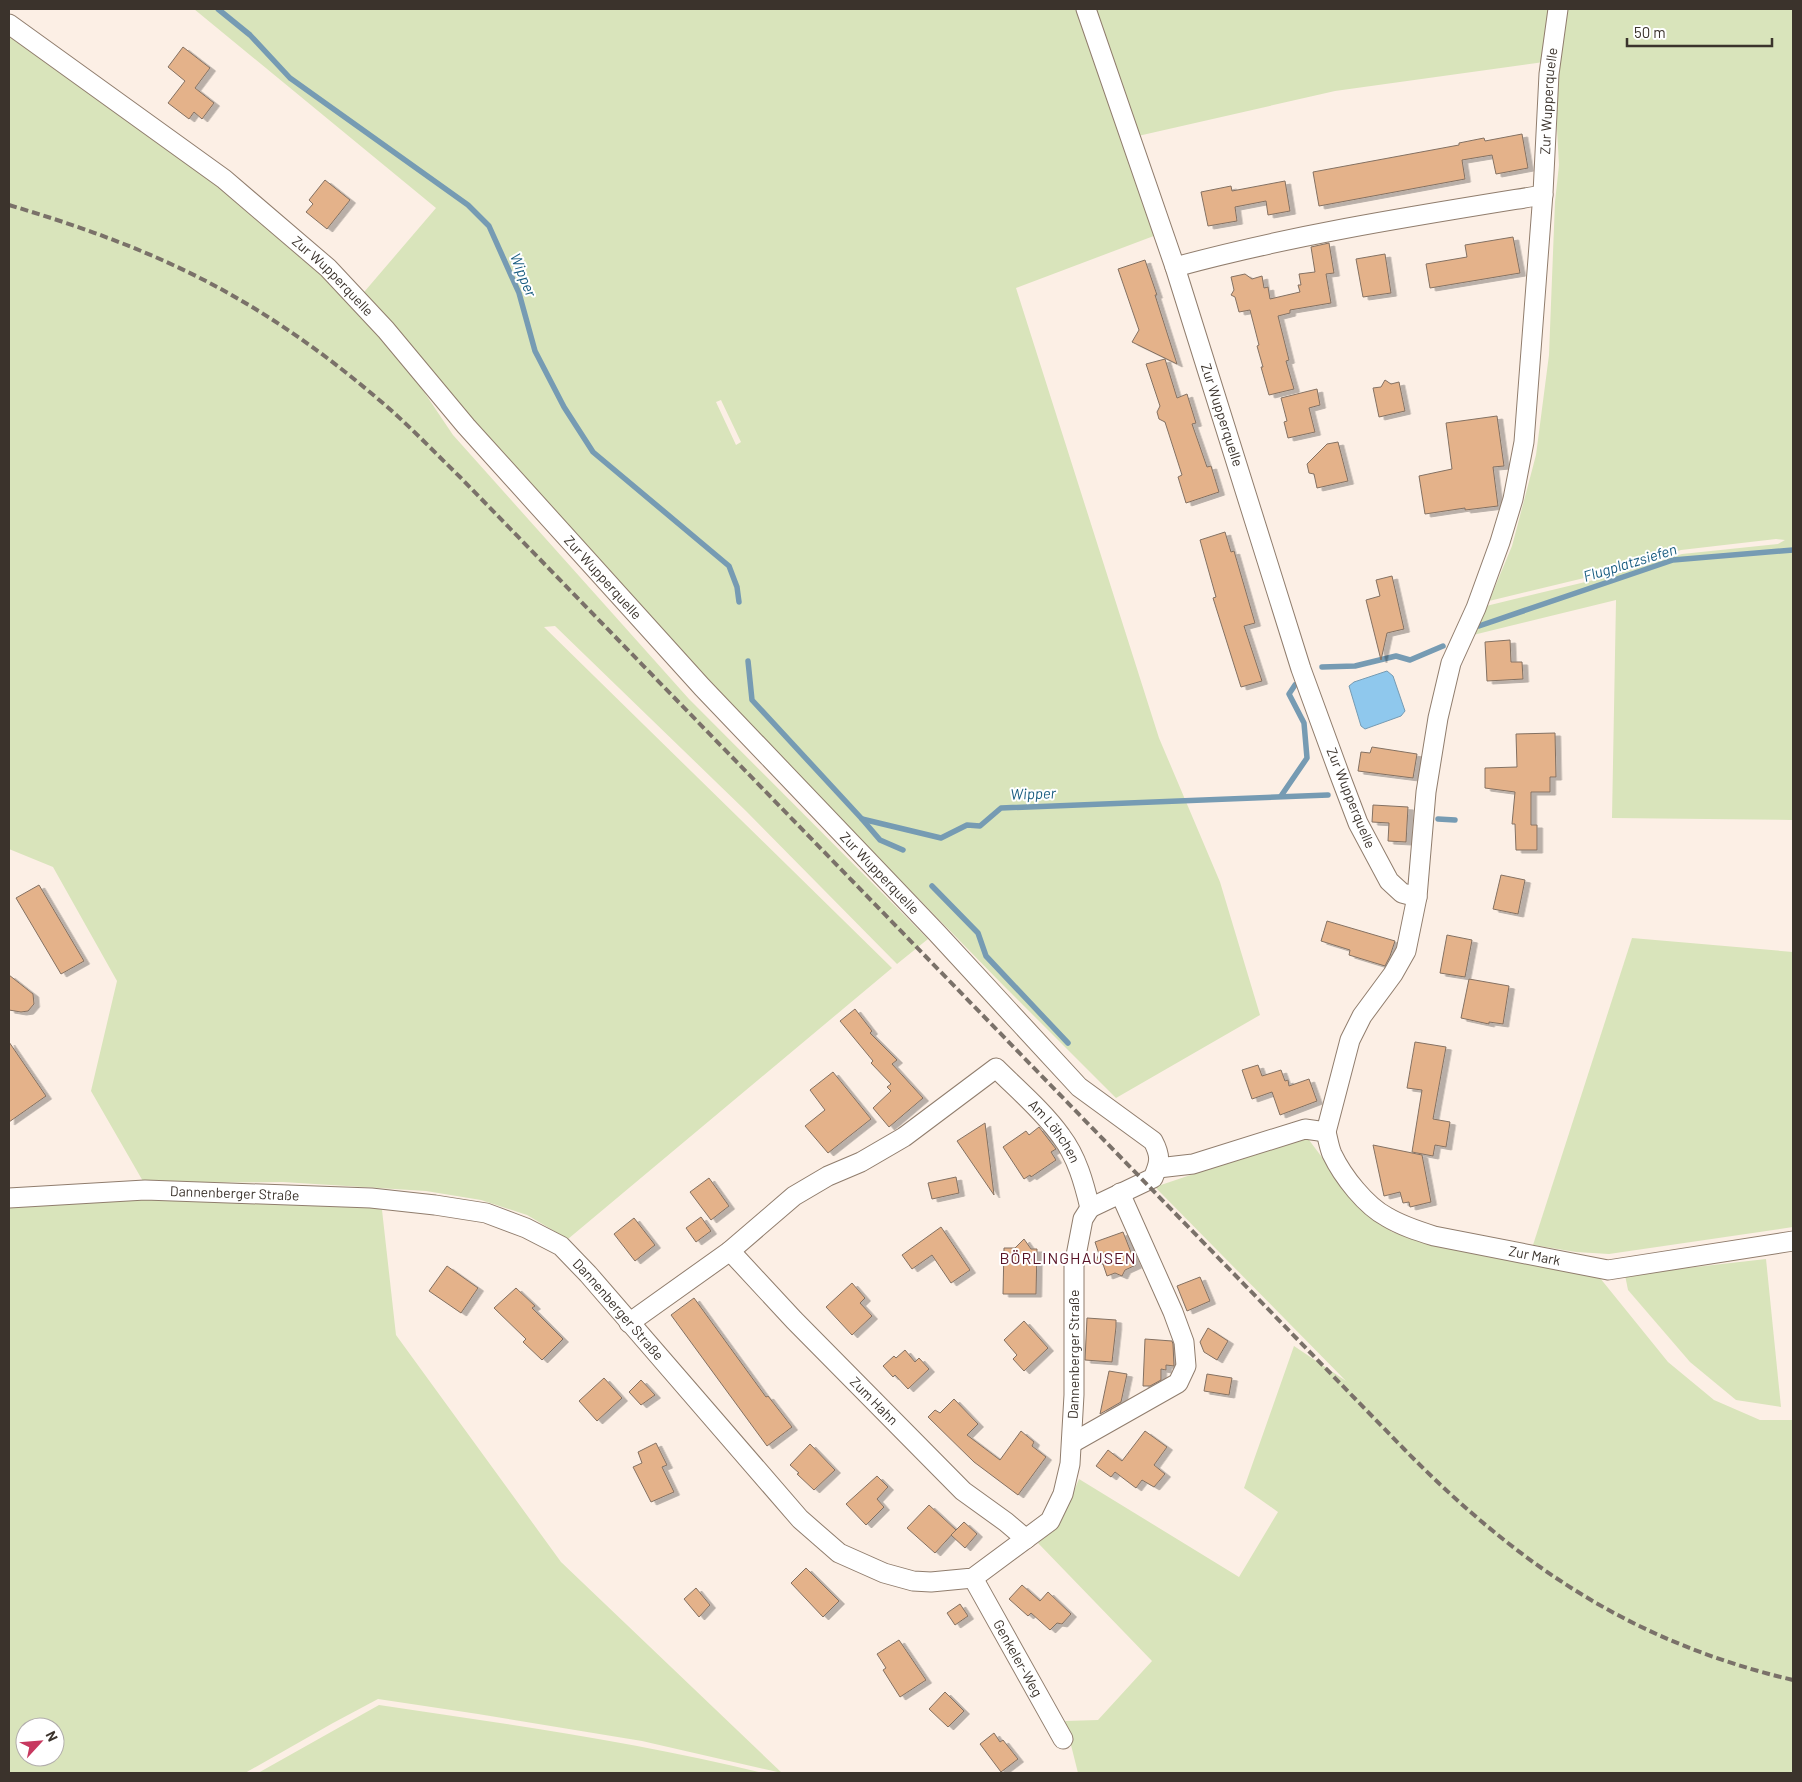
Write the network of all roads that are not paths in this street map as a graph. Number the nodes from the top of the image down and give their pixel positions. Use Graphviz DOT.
graph roads {
  1 [pos="1086,9"];
  2 [pos="1558,9"];
  3 [pos="9,24"];
  4 [pos="1543,195"];
  5 [pos="1175,267"];
  6 [pos="1417,897"];
  7 [pos="1326,1132"];
  8 [pos="1158,1168"];
  9 [pos="1120,1193"];
  10 [pos="9,1198"];
  11 [pos="1090,1208"];
  12 [pos="1793,1241"];
  13 [pos="730,1251"];
  14 [pos="629,1323"];
  15 [pos="1072,1442"];
  16 [pos="1026,1539"];
  17 [pos="973,1578"];
  18 [pos="1063,1739"];
  1 -- 5 [label="street, Zur Wupperquelle"];
  2 -- 4 [label="street, Zur Wupperquelle"];
  3 -- 8 [label="street, Zur Wupperquelle"];
  4 -- 5 [label="street"];
  4 -- 6 [label="street, Zur Wupperquelle"];
  5 -- 6 [label="street, Zur Wupperquelle"];
  6 -- 7 [label="street, Zur Wupperquelle"];
  7 -- 8 [label="street"];
  7 -- 12 [label="street, Zur Mark"];
  8 -- 9 [label="street"];
  9 -- 11 [label="street"];
  9 -- 15 [label="street, Dannenberger Straße"];
  10 -- 14 [label="street, Dannenberger Straße"];
  11 -- 13 [label="street, Am Löhchen"];
  11 -- 15 [label="street, Dannenberger Straße"];
  13 -- 14 [label="street"];
  13 -- 16 [label="street, Zum Hahn"];
  14 -- 17 [label="street, Dannenberger Straße"];
  15 -- 16 [label="street, Dannenberger Straße"];
  16 -- 17 [label="street, Dannenberger Straße"];
  17 -- 18 [label="street, Genkeler-Weg"];
}
